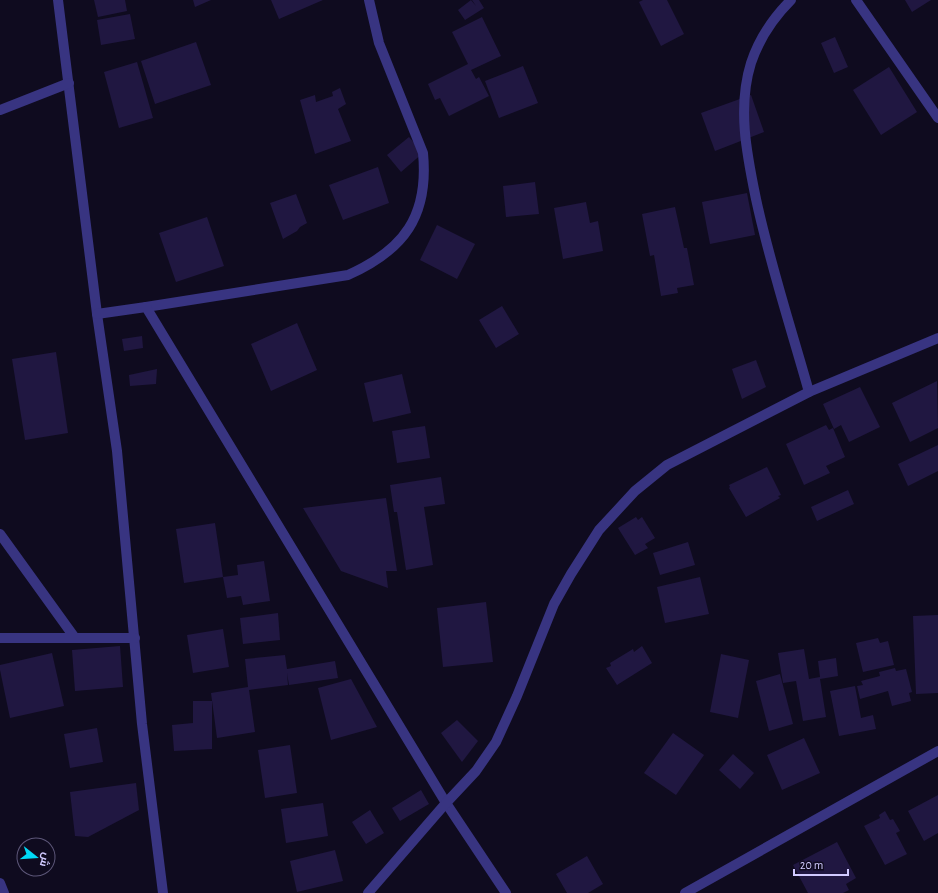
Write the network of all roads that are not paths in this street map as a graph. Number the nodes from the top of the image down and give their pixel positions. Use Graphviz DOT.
graph roads {
  1 [pos="58,0"];
  2 [pos="369,0"];
  3 [pos="791,0"];
  4 [pos="856,0"];
  5 [pos="69,83"];
  6 [pos="0,110"];
  7 [pos="938,118"];
  8 [pos="146,307"];
  9 [pos="97,314"];
  10 [pos="938,338"];
  11 [pos="810,392"];
  12 [pos="0,534"];
  13 [pos="0,638"];
  14 [pos="74,638"];
  15 [pos="134,638"];
  16 [pos="938,751"];
  17 [pos="446,803"];
  18 [pos="0,883"];
  19 [pos="4,893"];
  20 [pos="164,893"];
  21 [pos="368,893"];
  22 [pos="506,893"];
  23 [pos="685,893"];
  1 -- 5 [label="street"];
  2 -- 8 [label="street"];
  3 -- 11 [label="street"];
  4 -- 7 [label="street"];
  5 -- 6 [label="street"];
  5 -- 9 [label="street"];
  8 -- 9 [label="street"];
  8 -- 17 [label="street"];
  9 -- 15 [label="street"];
  10 -- 11 [label="street"];
  11 -- 17 [label="street"];
  12 -- 14 [label="street"];
  13 -- 14 [label="street"];
  14 -- 15 [label="street"];
  15 -- 20 [label="street"];
  16 -- 23 [label="street"];
  17 -- 21 [label="street"];
  17 -- 22 [label="street"];
  18 -- 19 [label="street"];
}
